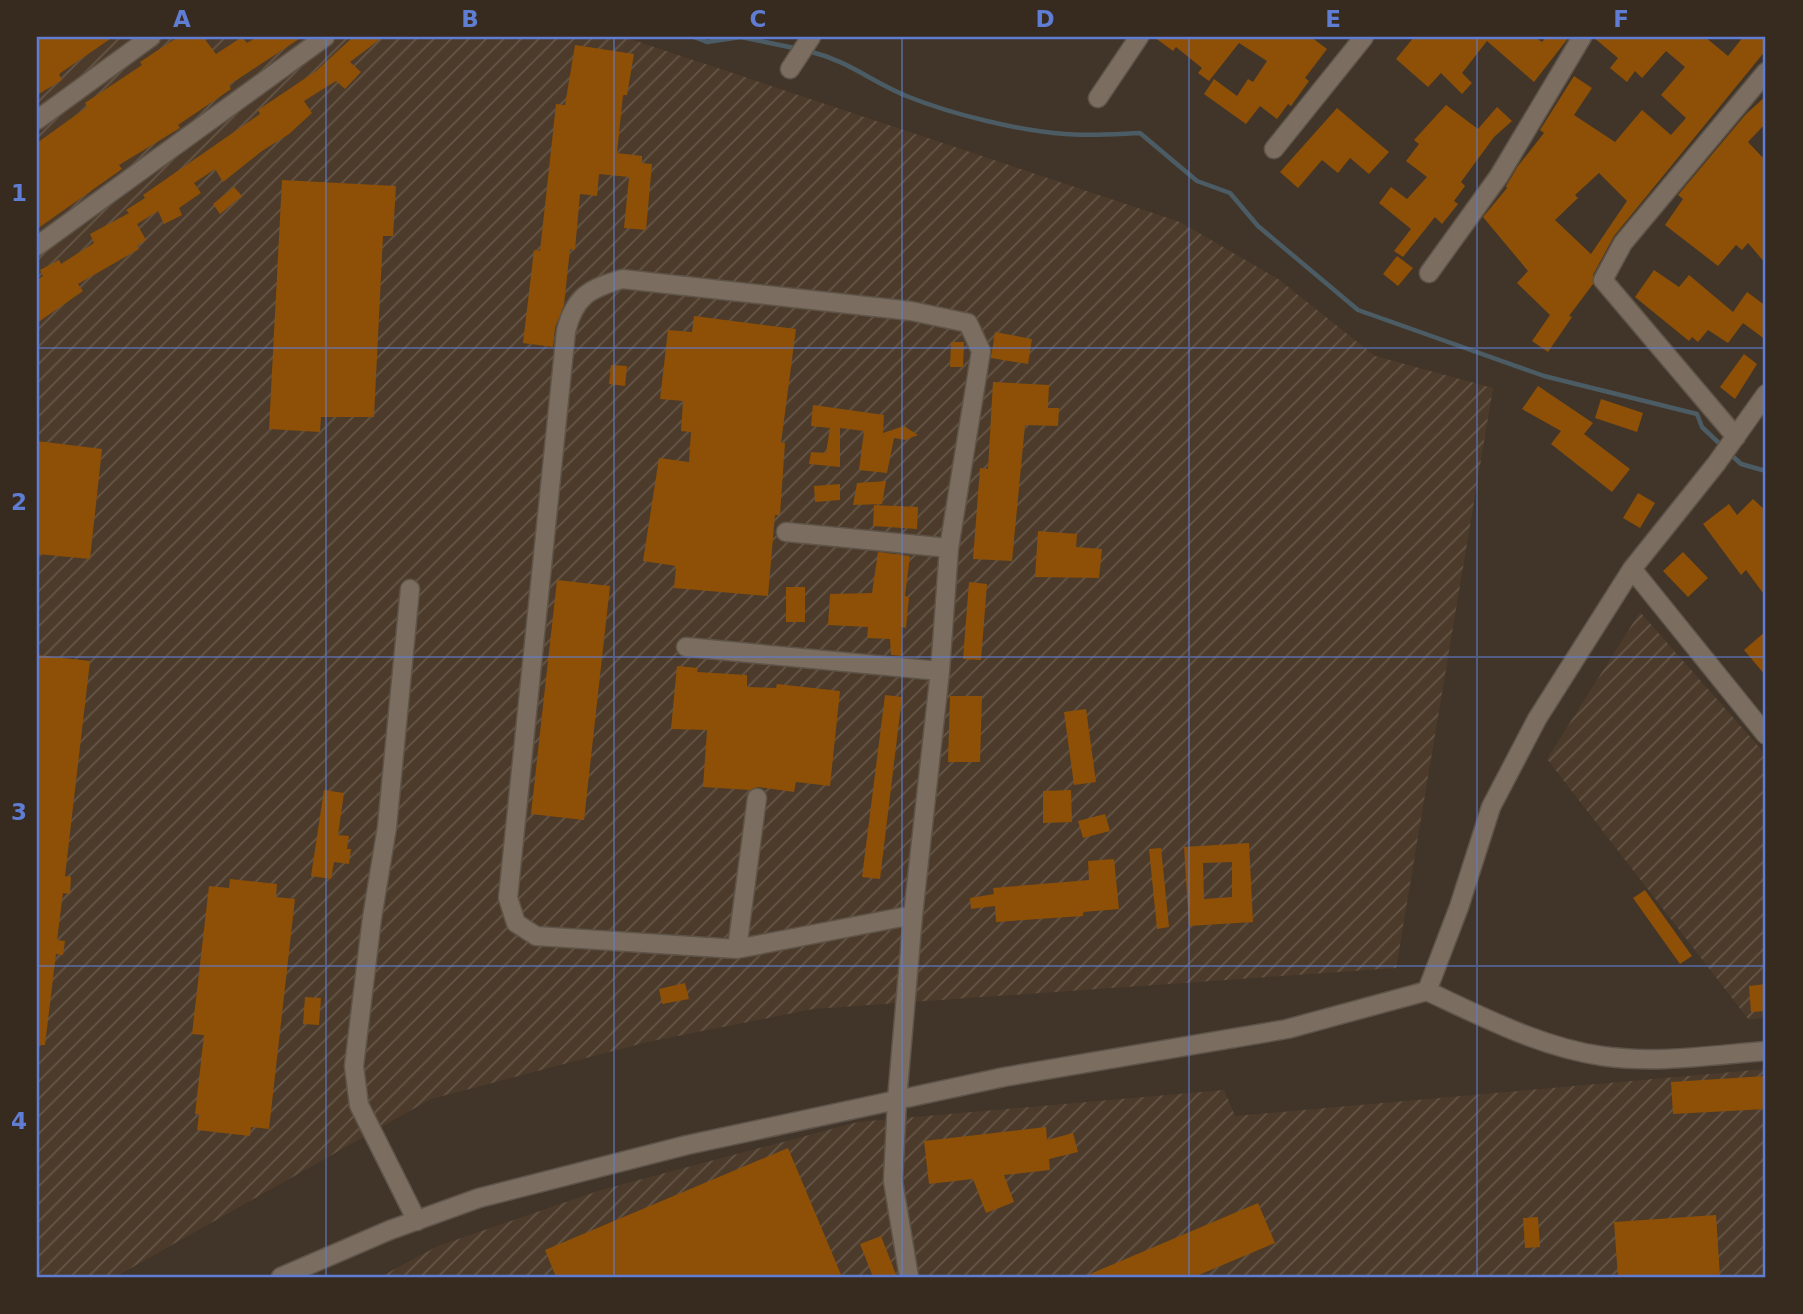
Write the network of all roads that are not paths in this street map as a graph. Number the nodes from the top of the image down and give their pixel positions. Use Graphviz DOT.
graph roads {
  1 [pos="151,37"];
  2 [pos="325,37"];
  3 [pos="811,37"];
  4 [pos="1139,37"];
  5 [pos="1364,37"];
  6 [pos="1582,37"];
  7 [pos="790,69"];
  8 [pos="1766,72"];
  9 [pos="1098,98"];
  10 [pos="37,120"];
  11 [pos="1274,149"];
  12 [pos="37,246"];
  13 [pos="1429,273"];
  14 [pos="1766,394"];
  15 [pos="1736,436"];
  16 [pos="786,532"];
  17 [pos="949,548"];
  18 [pos="1632,569"];
  19 [pos="410,589"];
  20 [pos="686,647"];
  21 [pos="940,671"];
  22 [pos="1766,735"];
  23 [pos="757,799"];
  24 [pos="913,915"];
  25 [pos="737,949"];
  26 [pos="1427,991"];
  27 [pos="1766,1051"];
  28 [pos="897,1100"];
  29 [pos="417,1221"];
  30 [pos="281,1277"];
  31 [pos="909,1277"];
  1 -- 10 [label="street"];
  2 -- 12 [label="street"];
  3 -- 7 [label="street"];
  4 -- 9 [label="street"];
  5 -- 11 [label="street"];
  6 -- 13 [label="street"];
  8 -- 15 [label="street"];
  14 -- 15 [label="street"];
  15 -- 18 [label="street"];
  16 -- 17 [label="street"];
  17 -- 21 [label="street"];
  17 -- 25 [label="street"];
  18 -- 22 [label="street"];
  18 -- 26 [label="street"];
  19 -- 29 [label="street"];
  20 -- 21 [label="street"];
  21 -- 24 [label="street"];
  23 -- 25 [label="street"];
  24 -- 25 [label="street"];
  24 -- 28 [label="street"];
  26 -- 27 [label="street"];
  26 -- 28 [label="street"];
  28 -- 29 [label="street"];
  28 -- 31 [label="street"];
  29 -- 30 [label="street"];
}
